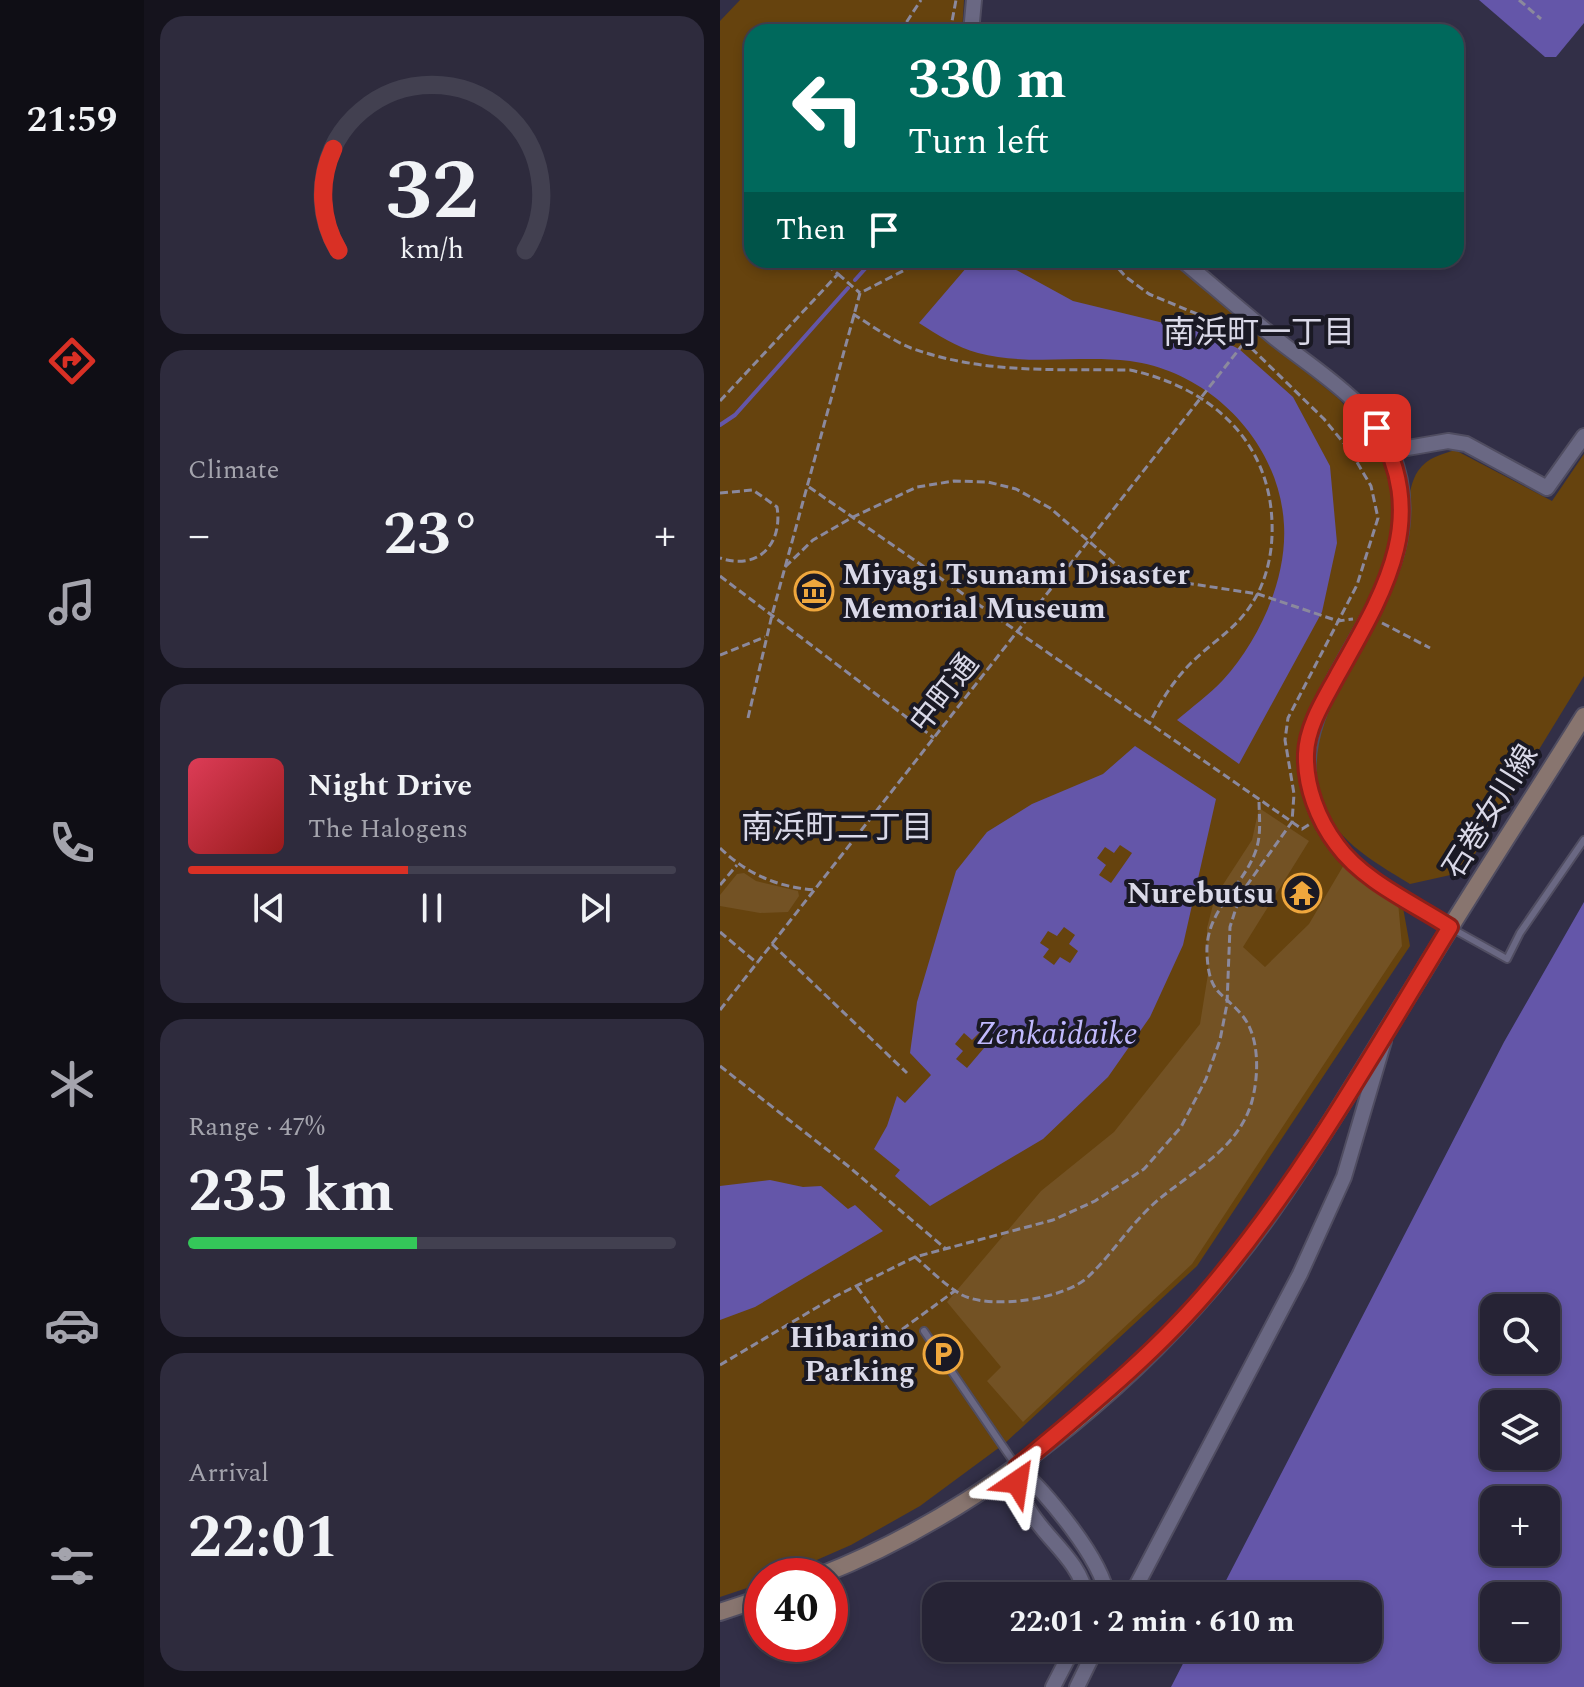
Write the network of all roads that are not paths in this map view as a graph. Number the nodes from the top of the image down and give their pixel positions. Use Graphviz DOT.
graph roads {
  1 [pos="974,0"];
  2 [pos="972,24"];
  3 [pos="1191,268"];
  4 [pos="1584,436"];
  5 [pos="1390,451"];
  6 [pos="1584,716"];
  7 [pos="1584,840"];
  8 [pos="1450,927"];
  9 [pos="1385,1036"];
  10 [pos="924,1331"];
  11 [pos="1017,1467"];
  12 [pos="848,1562"];
  13 [pos="1081,1582"];
  14 [pos="1101,1582"];
  15 [pos="1138,1582"];
  16 [pos="744,1604"];
  17 [pos="720,1612"];
  18 [pos="1066,1662"];
  19 [pos="1090,1662"];
  20 [pos="1053,1687"];
  21 [pos="1077,1687"];
  1 -- 2 [label="street"];
  3 -- 5 [label="street"];
  4 -- 5 [label="street"];
  5 -- 8 [label="street"];
  6 -- 8 [label="main road, 石巻女川線"];
  7 -- 8 [label="lane"];
  8 -- 9 [label="main road, 石巻女川線"];
  9 -- 11 [label="main road, 石巻女川線"];
  9 -- 15 [label="street"];
  10 -- 11 [label="lane"];
  11 -- 12 [label="main road, 石巻女川線"];
  11 -- 13 [label="street"];
  11 -- 14 [label="street"];
  16 -- 17 [label="main road"];
  18 -- 20 [label="street"];
  19 -- 21 [label="street"];
}
